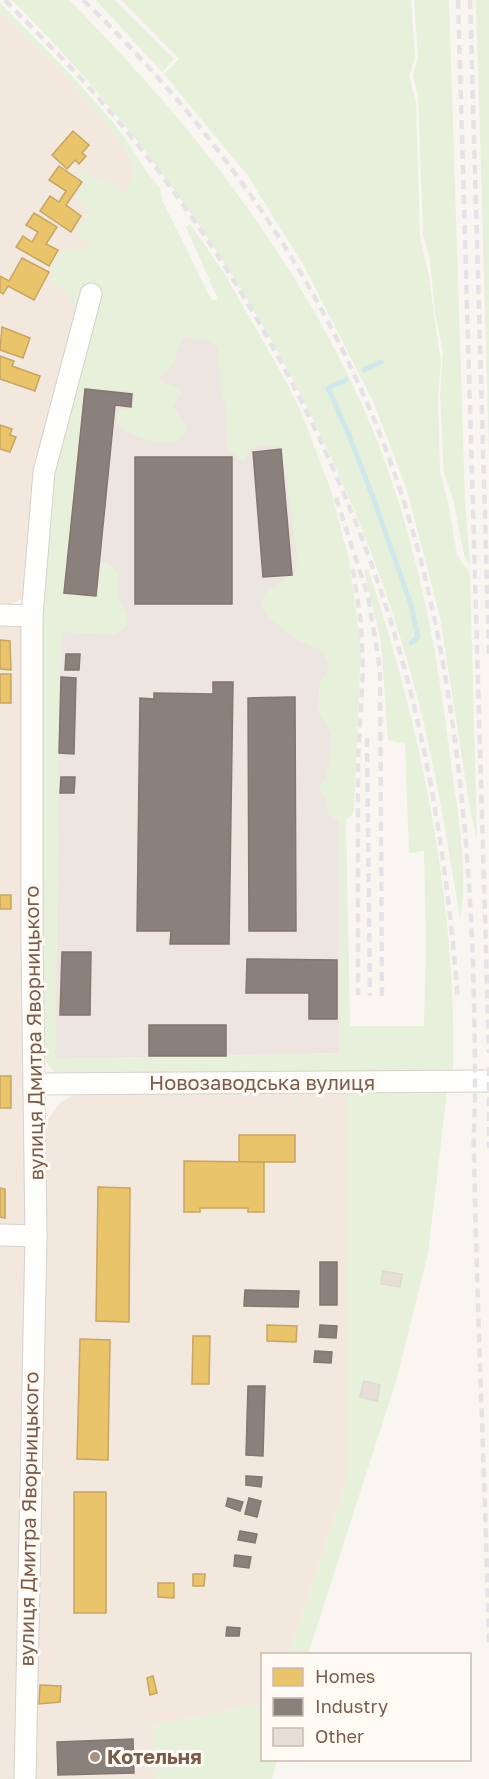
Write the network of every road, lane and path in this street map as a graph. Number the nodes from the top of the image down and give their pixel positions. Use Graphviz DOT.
graph roads {
  1 [pos="91,294"];
  2 [pos="0,615"];
  3 [pos="32,616"];
  4 [pos="489,1081"];
  5 [pos="35,1084"];
  6 [pos="0,1235"];
  7 [pos="36,1236"];
  8 [pos="25,1779"];
  1 -- 3 [label="street, вулиця Дмитра Яворницького"];
  2 -- 3 [label="street"];
  3 -- 5 [label="street, вулиця Дмитра Яворницького"];
  4 -- 5 [label="street, Новозаводська вулиця"];
  5 -- 7 [label="street, вулиця Дмитра Яворницького"];
  6 -- 7 [label="street"];
  7 -- 8 [label="street, вулиця Дмитра Яворницького"];
}
